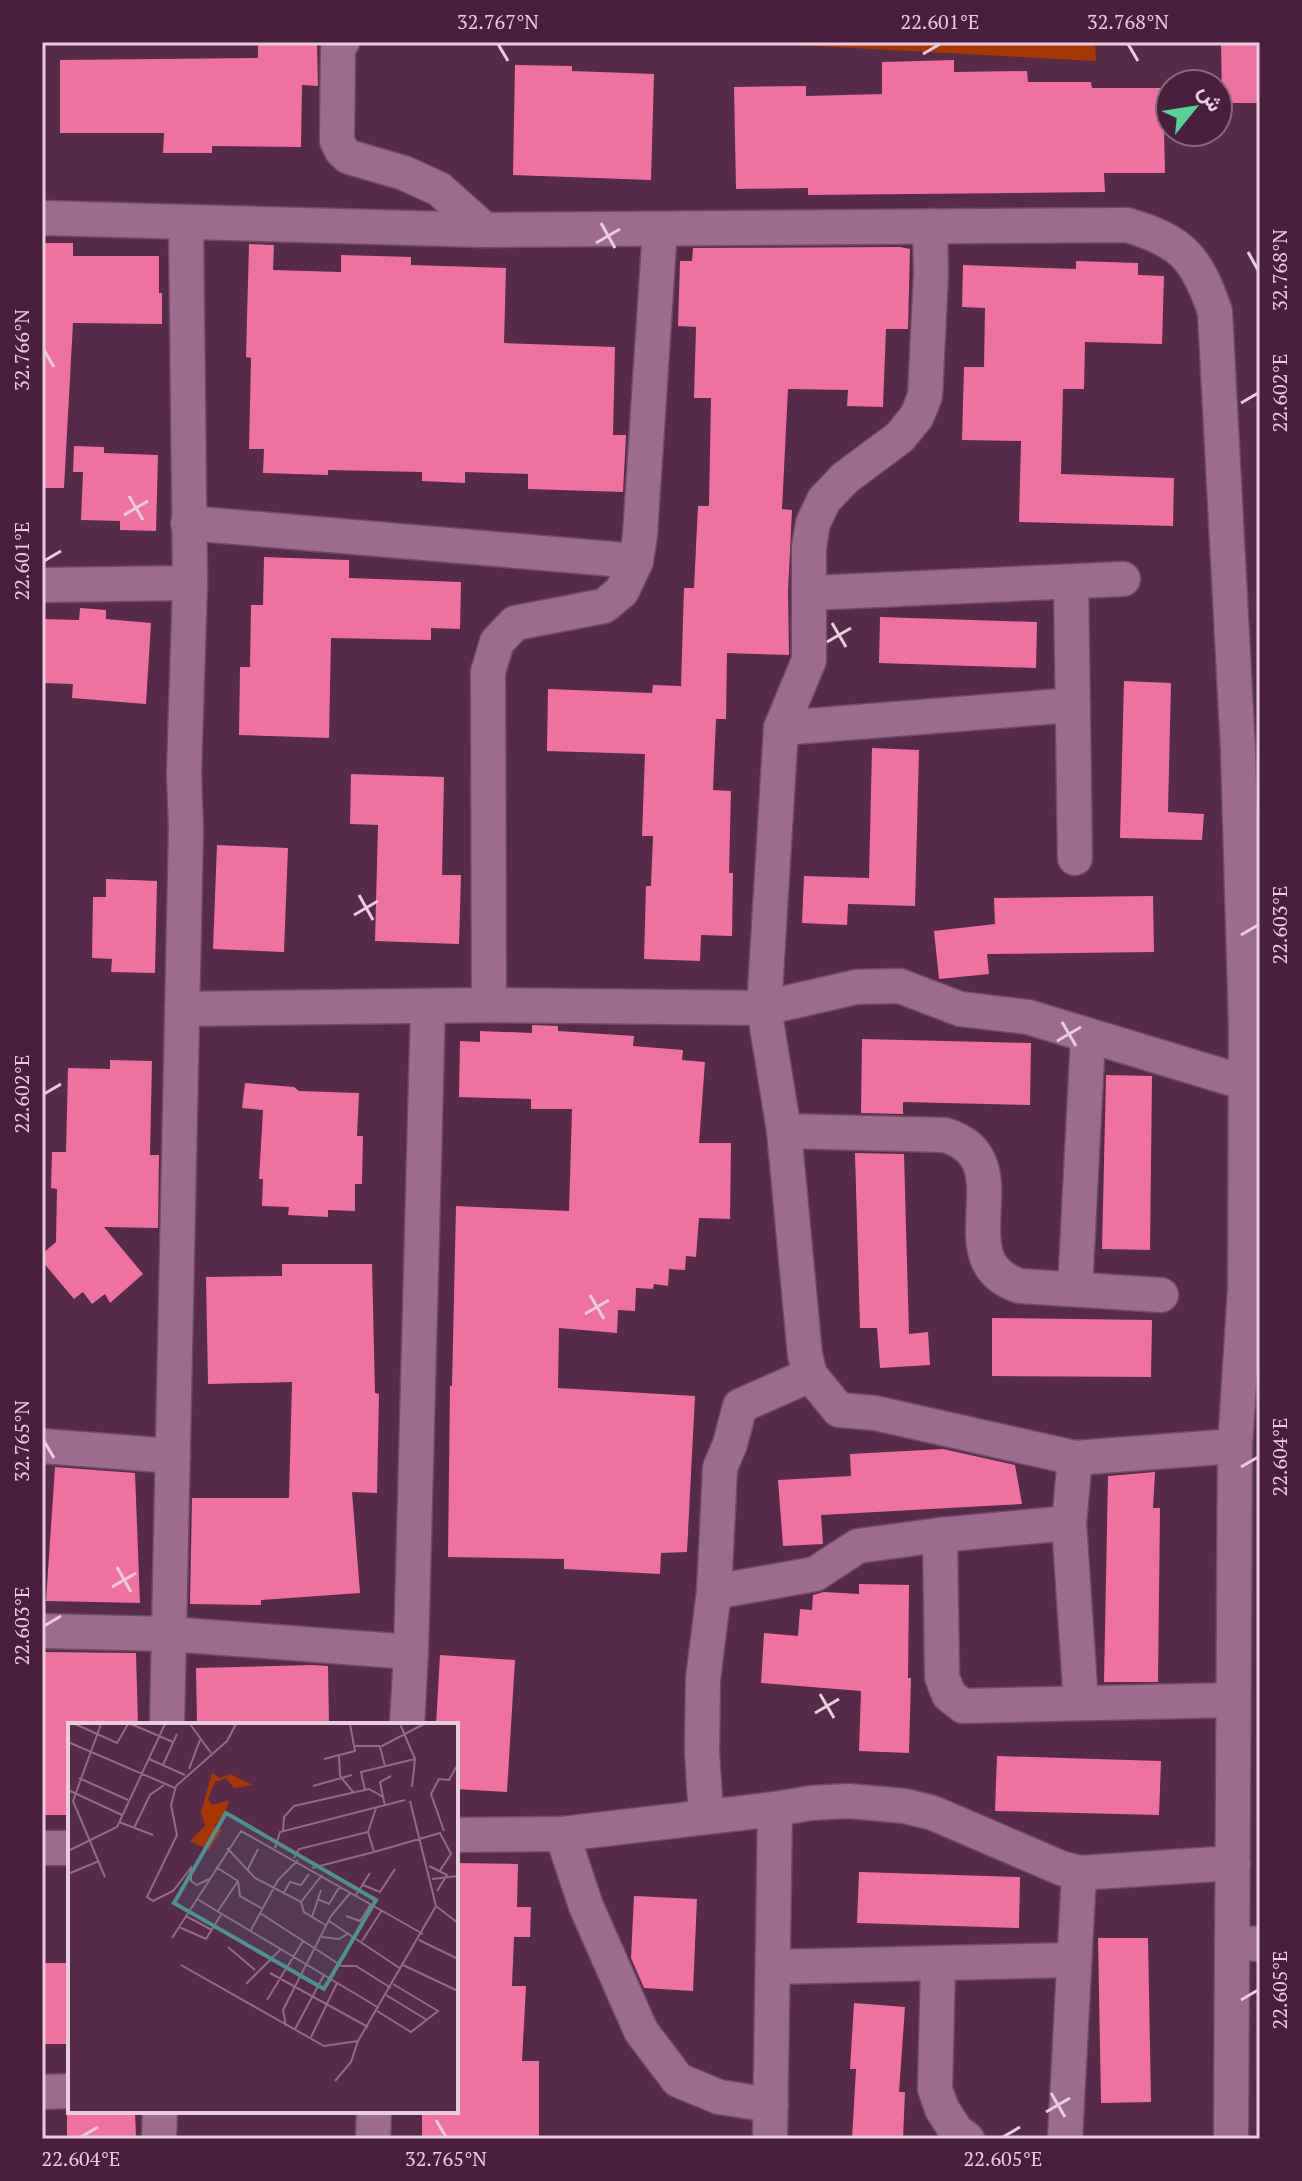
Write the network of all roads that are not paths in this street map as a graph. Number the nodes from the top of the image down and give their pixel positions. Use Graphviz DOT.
graph roads {
  1 [pos="342,42"];
  2 [pos="42,218"];
  3 [pos="186,222"];
  4 [pos="930,226"];
  5 [pos="660,229"];
  6 [pos="485,230"];
  7 [pos="188,523"];
  8 [pos="636,561"];
  9 [pos="1123,579"];
  10 [pos="1071,582"];
  11 [pos="190,583"];
  12 [pos="42,585"];
  13 [pos="810,593"];
  14 [pos="1073,705"];
  15 [pos="781,728"];
  16 [pos="1249,742"];
  17 [pos="1075,858"];
  18 [pos="489,1005"];
  19 [pos="428,1006"];
  20 [pos="764,1008"];
  21 [pos="182,1009"];
  22 [pos="1253,1026"];
  23 [pos="1088,1037"];
  24 [pos="1246,1083"];
  25 [pos="784,1131"];
  26 [pos="1075,1289"];
  27 [pos="1161,1295"];
  28 [pos="1252,1296"];
  29 [pos="810,1375"];
  30 [pos="42,1446"];
  31 [pos="1235,1446"];
  32 [pos="173,1456"];
  33 [pos="1075,1458"];
  34 [pos="1069,1523"];
  35 [pos="940,1535"];
  36 [pos="714,1592"];
  37 [pos="42,1631"];
  38 [pos="169,1634"];
  39 [pos="411,1652"];
  40 [pos="1232,1700"];
  41 [pos="1081,1703"];
  42 [pos="167,1723"];
  43 [pos="407,1723"];
  44 [pos="775,1809"];
  45 [pos="1246,1812"];
  46 [pos="706,1817"];
  47 [pos="562,1834"];
  48 [pos="458,1835"];
  49 [pos="42,1848"];
  50 [pos="68,1848"];
  51 [pos="1233,1863"];
  52 [pos="1079,1873"];
  53 [pos="1246,1944"];
  54 [pos="1074,1960"];
  55 [pos="938,1964"];
  56 [pos="773,1967"];
  57 [pos="68,2091"];
  58 [pos="42,2092"];
  59 [pos="771,2105"];
  60 [pos="160,2113"];
  61 [pos="374,2113"];
  62 [pos="159,2139"];
  63 [pos="373,2139"];
  64 [pos="770,2139"];
  65 [pos="967,2139"];
  66 [pos="1065,2139"];
  67 [pos="1231,2139"];
  1 -- 6 [label="street"];
  2 -- 3 [label="street"];
  3 -- 6 [label="street"];
  3 -- 7 [label="street"];
  4 -- 5 [label="street"];
  4 -- 13 [label="street"];
  4 -- 16 [label="street"];
  5 -- 6 [label="street"];
  5 -- 8 [label="street"];
  7 -- 8 [label="street"];
  7 -- 11 [label="street"];
  8 -- 18 [label="street"];
  9 -- 10 [label="street"];
  10 -- 13 [label="street"];
  10 -- 14 [label="street"];
  11 -- 12 [label="street"];
  11 -- 21 [label="street"];
  13 -- 15 [label="street"];
  14 -- 15 [label="street"];
  14 -- 17 [label="street"];
  15 -- 20 [label="street"];
  16 -- 22 [label="street"];
  18 -- 19 [label="street"];
  18 -- 20 [label="street"];
  19 -- 21 [label="street"];
  19 -- 39 [label="street"];
  20 -- 23 [label="street"];
  20 -- 25 [label="street"];
  21 -- 32 [label="street"];
  22 -- 24 [label="street"];
  23 -- 24 [label="street"];
  23 -- 26 [label="street"];
  24 -- 28 [label="street"];
  25 -- 26 [label="street"];
  25 -- 29 [label="street"];
  26 -- 27 [label="street"];
  28 -- 31 [label="street"];
  29 -- 33 [label="street"];
  29 -- 36 [label="street"];
  30 -- 32 [label="street"];
  31 -- 33 [label="street"];
  31 -- 40 [label="street"];
  32 -- 38 [label="street"];
  33 -- 34 [label="street"];
  34 -- 35 [label="street"];
  34 -- 41 [label="street"];
  35 -- 36 [label="street"];
  35 -- 41 [label="street"];
  36 -- 46 [label="street"];
  37 -- 38 [label="street"];
  38 -- 39 [label="street"];
  38 -- 42 [label="street"];
  39 -- 43 [label="street"];
  40 -- 41 [label="street"];
  40 -- 45 [label="street"];
  44 -- 46 [label="street"];
  44 -- 52 [label="street"];
  44 -- 56 [label="street"];
  45 -- 51 [label="street"];
  46 -- 47 [label="street"];
  47 -- 48 [label="street"];
  47 -- 59 [label="street"];
  49 -- 50 [label="street"];
  51 -- 52 [label="street"];
  51 -- 53 [label="street"];
  52 -- 54 [label="street"];
  53 -- 67 [label="street"];
  54 -- 55 [label="street"];
  54 -- 66 [label="street"];
  55 -- 56 [label="street"];
  55 -- 65 [label="street"];
  56 -- 59 [label="street"];
  57 -- 58 [label="street"];
  59 -- 64 [label="street"];
  60 -- 62 [label="street"];
  61 -- 63 [label="street"];
}
